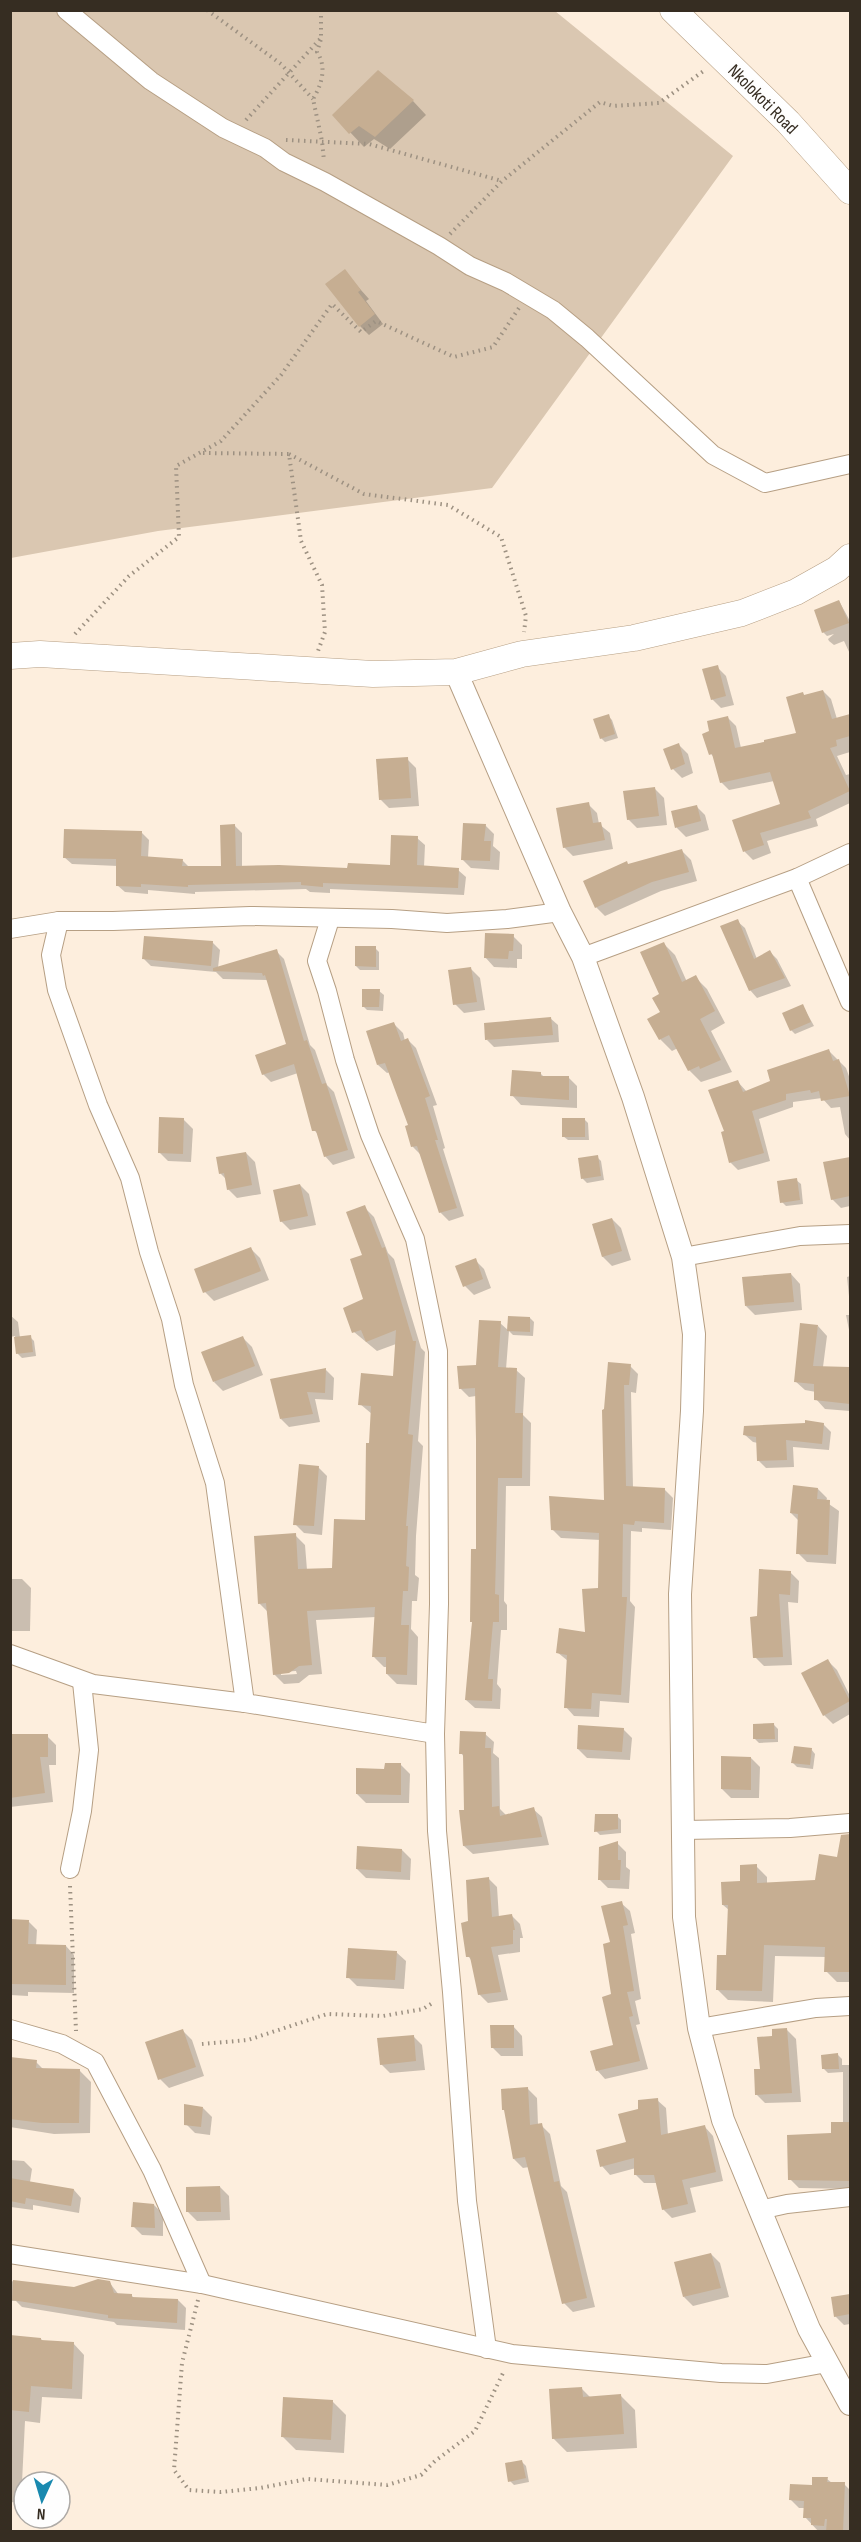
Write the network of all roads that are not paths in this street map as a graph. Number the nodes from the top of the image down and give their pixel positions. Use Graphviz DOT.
graph roads {
  1 [pos="66,10"];
  2 [pos="673,10"];
  3 [pos="850,190"];
  4 [pos="850,464"];
  5 [pos="850,557"];
  6 [pos="10,656"];
  7 [pos="456,672"];
  8 [pos="850,853"];
  9 [pos="797,878"];
  10 [pos="560,912"];
  11 [pos="330,919"];
  12 [pos="59,921"];
  13 [pos="10,929"];
  14 [pos="583,957"];
  15 [pos="850,1002"];
  16 [pos="850,1234"];
  17 [pos="683,1257"];
  18 [pos="10,1654"];
  19 [pos="82,1682"];
  20 [pos="245,1703"];
  21 [pos="435,1734"];
  22 [pos="850,1823"];
  23 [pos="684,1830"];
  24 [pos="70,1869"];
  25 [pos="850,2006"];
  26 [pos="699,2028"];
  27 [pos="10,2029"];
  28 [pos="850,2197"];
  29 [pos="760,2210"];
  30 [pos="10,2254"];
  31 [pos="202,2284"];
  32 [pos="488,2349"];
  33 [pos="827,2363"];
  34 [pos="848,2395"];
  1 -- 4 [label="street"];
  2 -- 3 [label="main road, Nkolokoti Road"];
  5 -- 7 [label="main road"];
  6 -- 7 [label="main road"];
  7 -- 10 [label="street"];
  8 -- 9 [label="street"];
  9 -- 14 [label="street"];
  9 -- 15 [label="street"];
  10 -- 11 [label="street"];
  10 -- 14 [label="street"];
  11 -- 12 [label="street"];
  11 -- 21 [label="street"];
  12 -- 13 [label="street"];
  12 -- 20 [label="street"];
  14 -- 17 [label="street"];
  16 -- 17 [label="street"];
  17 -- 23 [label="street"];
  18 -- 19 [label="street"];
  19 -- 20 [label="street"];
  19 -- 24 [label="street"];
  20 -- 21 [label="street"];
  21 -- 32 [label="street"];
  22 -- 23 [label="street"];
  23 -- 26 [label="street"];
  25 -- 26 [label="street"];
  26 -- 29 [label="street"];
  27 -- 31 [label="street"];
  28 -- 29 [label="street"];
  29 -- 33 [label="street"];
  30 -- 31 [label="street"];
  31 -- 32 [label="street"];
  32 -- 33 [label="street"];
  33 -- 34 [label="street"];
}
